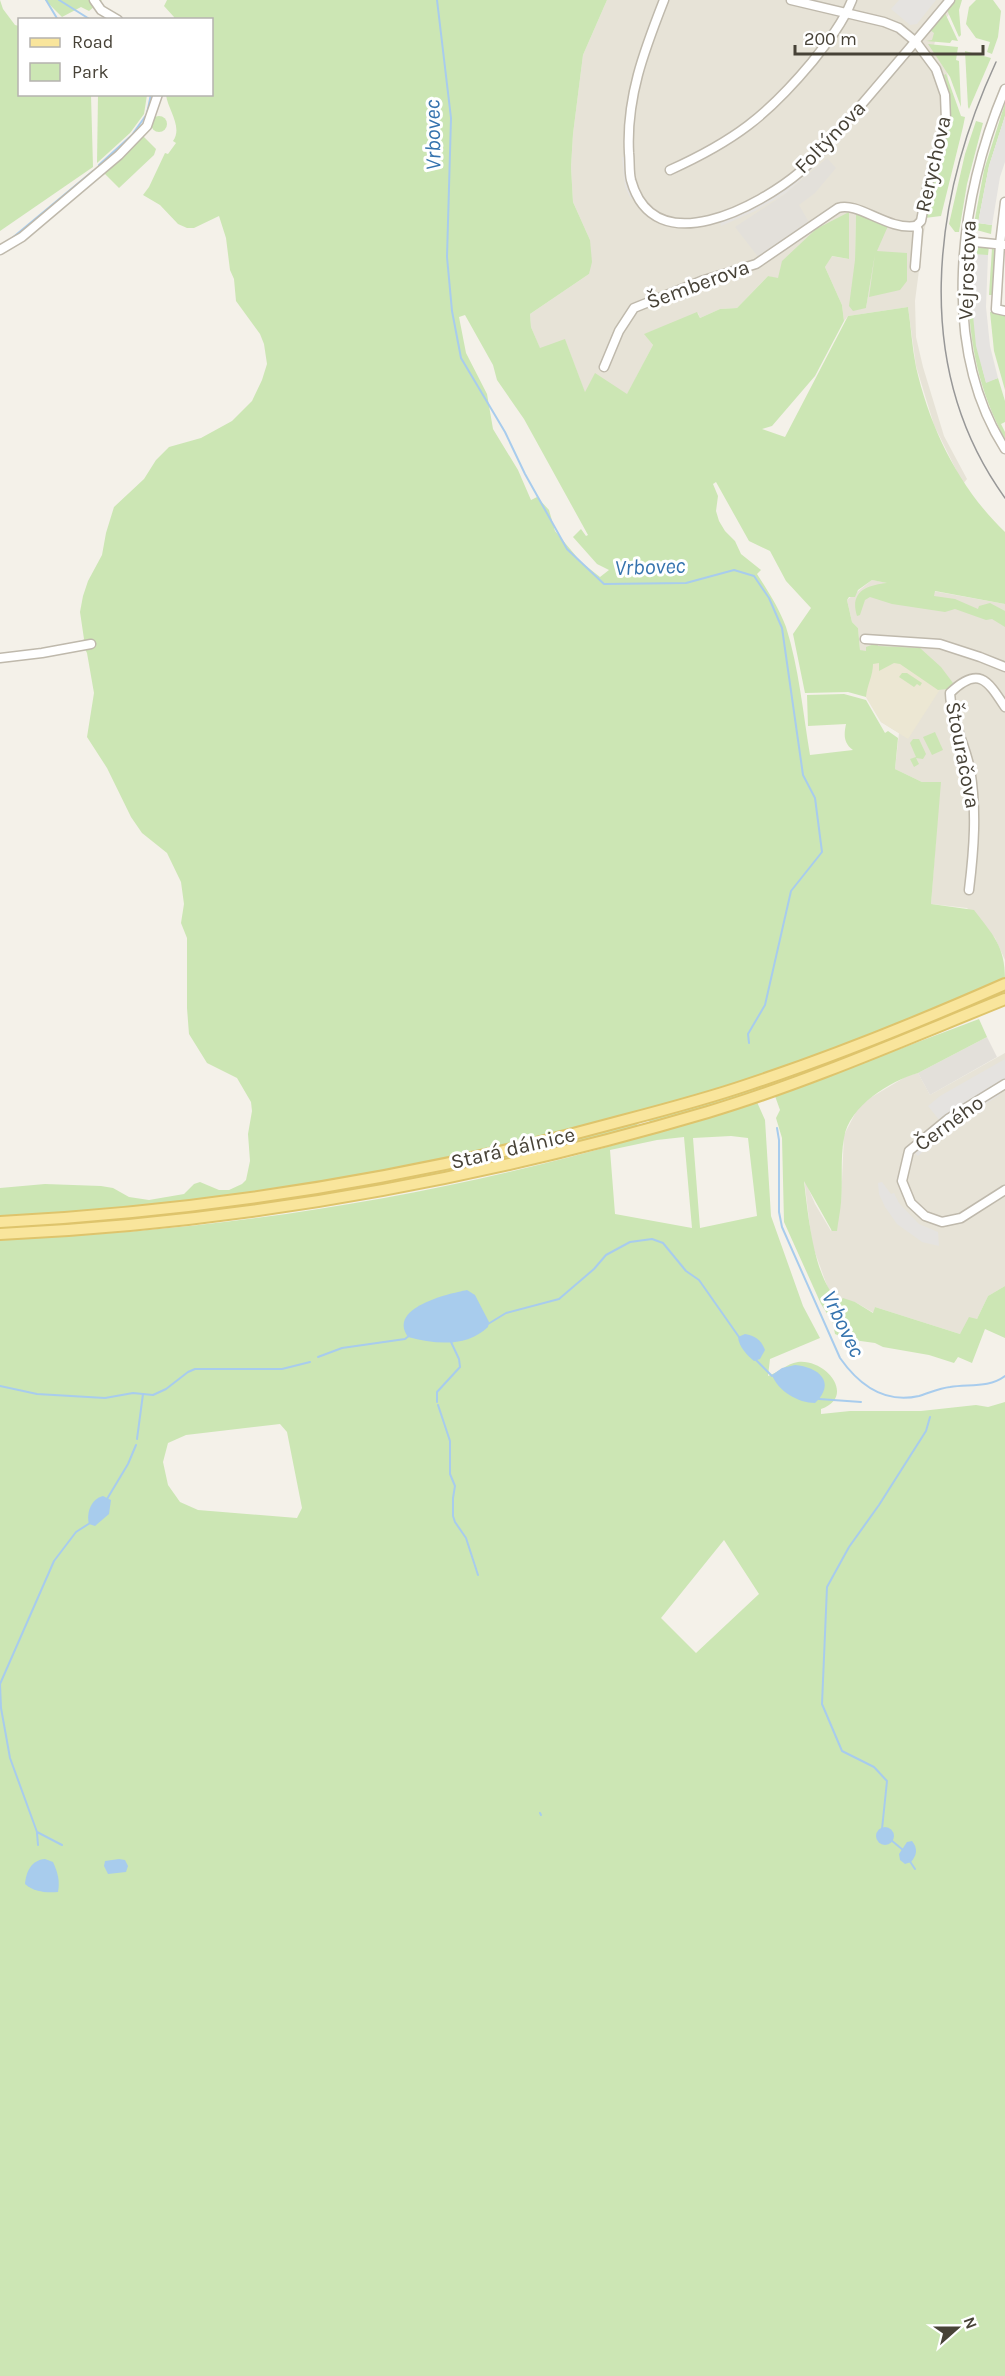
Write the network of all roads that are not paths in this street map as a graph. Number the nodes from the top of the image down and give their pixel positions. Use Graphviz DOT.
graph roads {
  1 [pos="94,0"];
  2 [pos="664,0"];
  3 [pos="795,0"];
  4 [pos="852,0"];
  5 [pos="950,0"];
  6 [pos="847,14"];
  7 [pos="115,18"];
  8 [pos="916,42"];
  9 [pos="1005,89"];
  10 [pos="157,96"];
  11 [pos="670,170"];
  12 [pos="1005,202"];
  13 [pos="916,226"];
  14 [pos="966,241"];
  15 [pos="1002,245"];
  16 [pos="0,250"];
  17 [pos="915,267"];
  18 [pos="1001,310"];
  19 [pos="603,367"];
  20 [pos="1005,449"];
  21 [pos="865,639"];
  22 [pos="91,644"];
  23 [pos="0,658"];
  24 [pos="1005,668"];
  25 [pos="1005,707"];
  26 [pos="969,890"];
  27 [pos="1005,984"];
  28 [pos="1005,999"];
  29 [pos="1005,1084"];
  30 [pos="1005,1190"];
  31 [pos="0,1221"];
  32 [pos="0,1234"];
  1 -- 7 [label="street"];
  2 -- 8 [label="street, Foltýnova"];
  3 -- 6 [label="street, Rerychova"];
  4 -- 6 [label="street"];
  5 -- 8 [label="street, Foltýnova"];
  6 -- 8 [label="street, Rerychova"];
  6 -- 11 [label="street"];
  8 -- 13 [label="street, Rerychova"];
  9 -- 14 [label="street, Vejrostova"];
  10 -- 16 [label="street"];
  12 -- 15 [label="street"];
  13 -- 17 [label="street, Rerychova"];
  13 -- 19 [label="street, Šemberova"];
  14 -- 15 [label="street"];
  14 -- 20 [label="street, Vejrostova"];
  15 -- 18 [label="street"];
  21 -- 24 [label="street"];
  22 -- 23 [label="street"];
  25 -- 26 [label="street, Štouračova"];
  27 -- 31 [label="main road, Stará dálnice"];
  28 -- 32 [label="main road, Stará dálnice"];
  29 -- 30 [label="street, Černého"];
}
